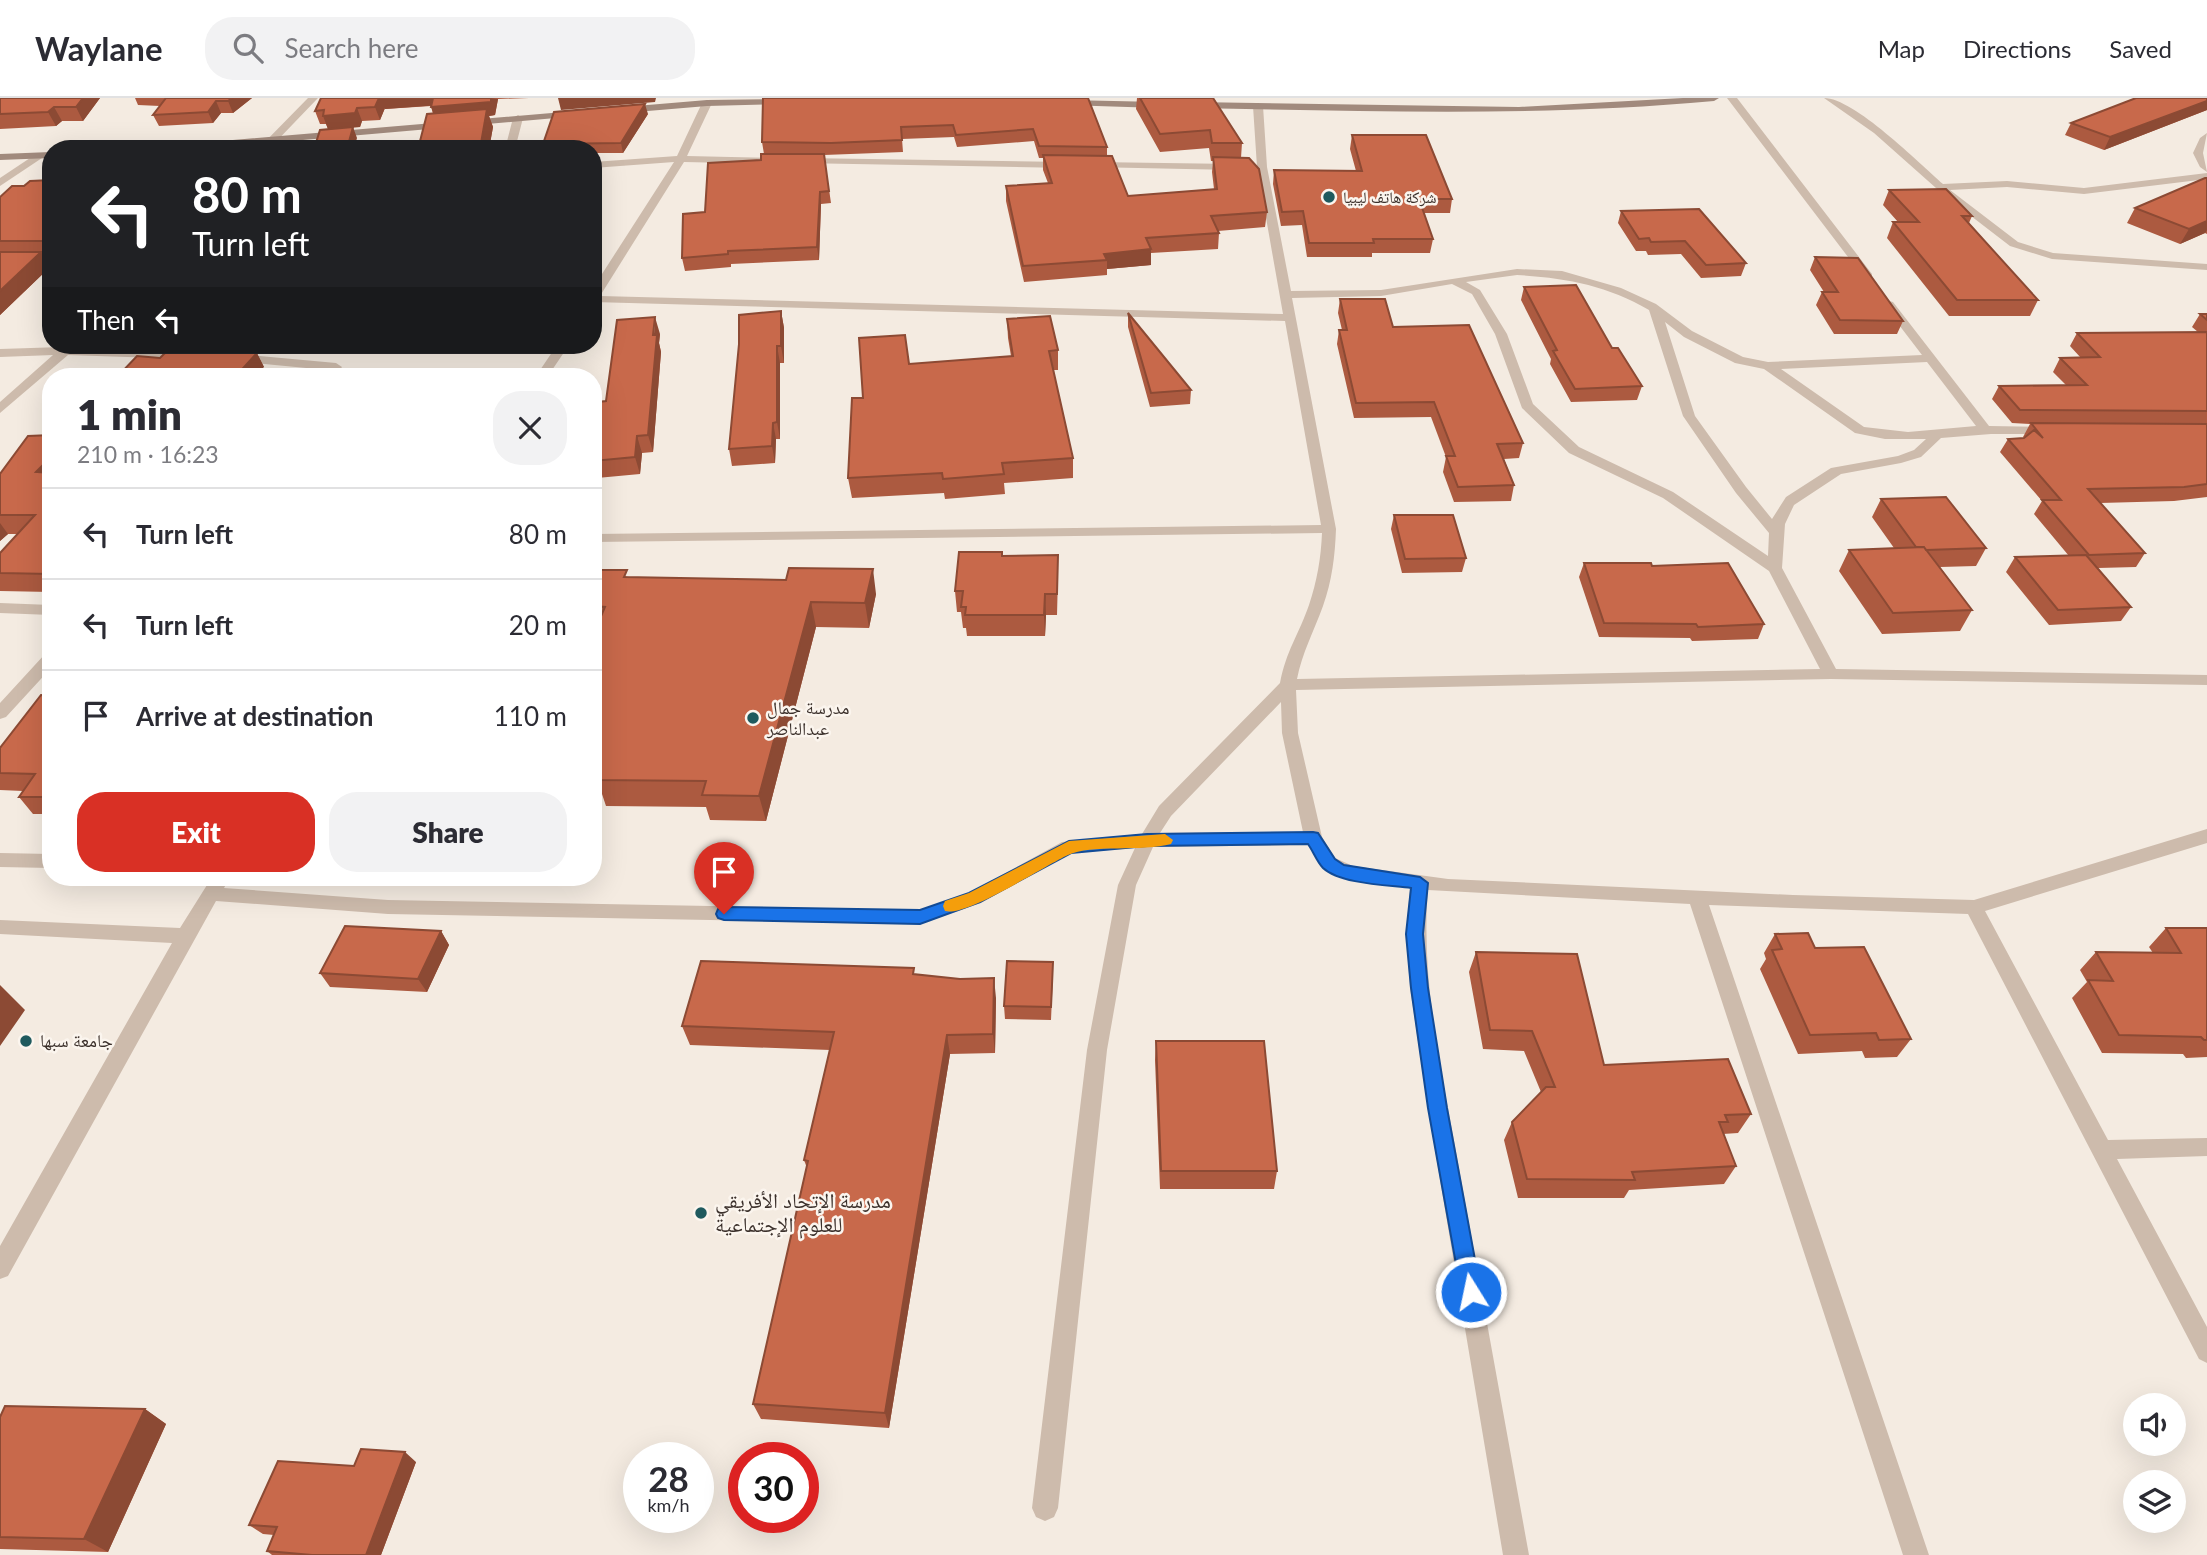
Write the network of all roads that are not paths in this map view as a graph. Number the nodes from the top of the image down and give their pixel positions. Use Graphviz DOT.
graph roads {
  1 [pos="313,98"];
  2 [pos="1714,98"];
  3 [pos="1732,98"];
  4 [pos="1829,98"];
  5 [pos="708,100"];
  6 [pos="789,102"];
  7 [pos="1059,103"];
  8 [pos="1166,105"];
  9 [pos="1179,105"];
  10 [pos="1258,106"];
  11 [pos="612,111"];
  12 [pos="585,113"];
  13 [pos="518,118"];
  14 [pos="2207,136"];
  15 [pos="271,140"];
  16 [pos="313,140"];
  17 [pos="512,140"];
  18 [pos="42,155"];
  19 [pos="0,157"];
  20 [pos="42,157"];
  21 [pos="681,159"];
  22 [pos="602,164"];
  23 [pos="1074,165"];
  24 [pos="1087,165"];
  25 [pos="1262,167"];
  26 [pos="2207,169"];
  27 [pos="2207,176"];
  28 [pos="0,183"];
  29 [pos="1941,187"];
  30 [pos="0,261"];
  31 [pos="42,261"];
  32 [pos="2207,267"];
  33 [pos="1454,280"];
  34 [pos="602,284"];
  35 [pos="1874,284"];
  36 [pos="1286,295"];
  37 [pos="1882,295"];
  38 [pos="602,298"];
  39 [pos="1655,309"];
  40 [pos="1290,318"];
  41 [pos="42,350"];
  42 [pos="0,353"];
  43 [pos="61,354"];
  44 [pos="163,354"];
  45 [pos="195,356"];
  46 [pos="222,357"];
  47 [pos="1931,358"];
  48 [pos="1768,366"];
  49 [pos="46,368"];
  50 [pos="335,368"];
  51 [pos="42,371"];
  52 [pos="0,409"];
  53 [pos="1986,430"];
  54 [pos="2060,430"];
  55 [pos="1936,436"];
  56 [pos="1329,529"];
  57 [pos="1776,532"];
  58 [pos="602,538"];
  59 [pos="1775,568"];
  60 [pos="0,608"];
  61 [pos="42,610"];
  62 [pos="42,668"];
  63 [pos="1831,674"];
  64 [pos="2207,680"];
  65 [pos="1288,685"];
  66 [pos="0,713"];
  67 [pos="2207,836"];
  68 [pos="1313,838"];
  69 [pos="1147,840"];
  70 [pos="0,860"];
  71 [pos="42,861"];
  72 [pos="1420,883"];
  73 [pos="215,886"];
  74 [pos="224,886"];
  75 [pos="1698,897"];
  76 [pos="1974,907"];
  77 [pos="0,927"];
  78 [pos="185,936"];
  79 [pos="2207,1147"];
  80 [pos="2104,1150"];
  81 [pos="0,1268"];
  82 [pos="2207,1350"];
  83 [pos="1045,1508"];
  84 [pos="1516,1555"];
  85 [pos="1916,1555"];
  1 -- 15 [label="street"];
  2 -- 10 [label="main road"];
  3 -- 35 [label="street"];
  4 -- 29 [label="street"];
  5 -- 6 [label="main road"];
  5 -- 11 [label="main road"];
  5 -- 21 [label="street"];
  7 -- 8 [label="main road"];
  9 -- 10 [label="main road"];
  10 -- 25 [label="street"];
  12 -- 13 [label="main road"];
  13 -- 16 [label="main road"];
  13 -- 17 [label="street"];
  14 -- 26 [label="street"];
  18 -- 19 [label="main road"];
  20 -- 28 [label="street"];
  21 -- 22 [label="street"];
  21 -- 23 [label="street"];
  21 -- 34 [label="street"];
  24 -- 25 [label="street"];
  25 -- 36 [label="street"];
  27 -- 29 [label="street"];
  29 -- 32 [label="street"];
  30 -- 31 [label="street"];
  33 -- 36 [label="street"];
  33 -- 39 [label="street"];
  33 -- 59 [label="street"];
  36 -- 40 [label="street"];
  37 -- 47 [label="street"];
  38 -- 40 [label="street"];
  39 -- 48 [label="street"];
  39 -- 57 [label="street"];
  40 -- 56 [label="street"];
  41 -- 42 [label="street"];
  43 -- 49 [label="street"];
  44 -- 45 [label="street"];
  46 -- 50 [label="street"];
  47 -- 48 [label="street"];
  47 -- 53 [label="street"];
  48 -- 55 [label="street"];
  51 -- 52 [label="street"];
  53 -- 54 [label="street"];
  53 -- 55 [label="street"];
  55 -- 57 [label="street"];
  56 -- 58 [label="street"];
  56 -- 65 [label="street"];
  57 -- 59 [label="street"];
  59 -- 63 [label="street"];
  60 -- 61 [label="street"];
  62 -- 66 [label="street"];
  63 -- 64 [label="street"];
  63 -- 65 [label="street"];
  65 -- 68 [label="street"];
  65 -- 69 [label="street"];
  67 -- 76 [label="street"];
  68 -- 69 [label="street"];
  68 -- 72 [label="street"];
  69 -- 74 [label="street"];
  69 -- 83 [label="street"];
  70 -- 71 [label="street"];
  72 -- 75 [label="street"];
  72 -- 84 [label="street"];
  73 -- 78 [label="street"];
  75 -- 76 [label="street"];
  75 -- 85 [label="street"];
  76 -- 80 [label="street"];
  77 -- 78 [label="street"];
  78 -- 81 [label="street"];
  79 -- 80 [label="street"];
  80 -- 82 [label="street"];
}
